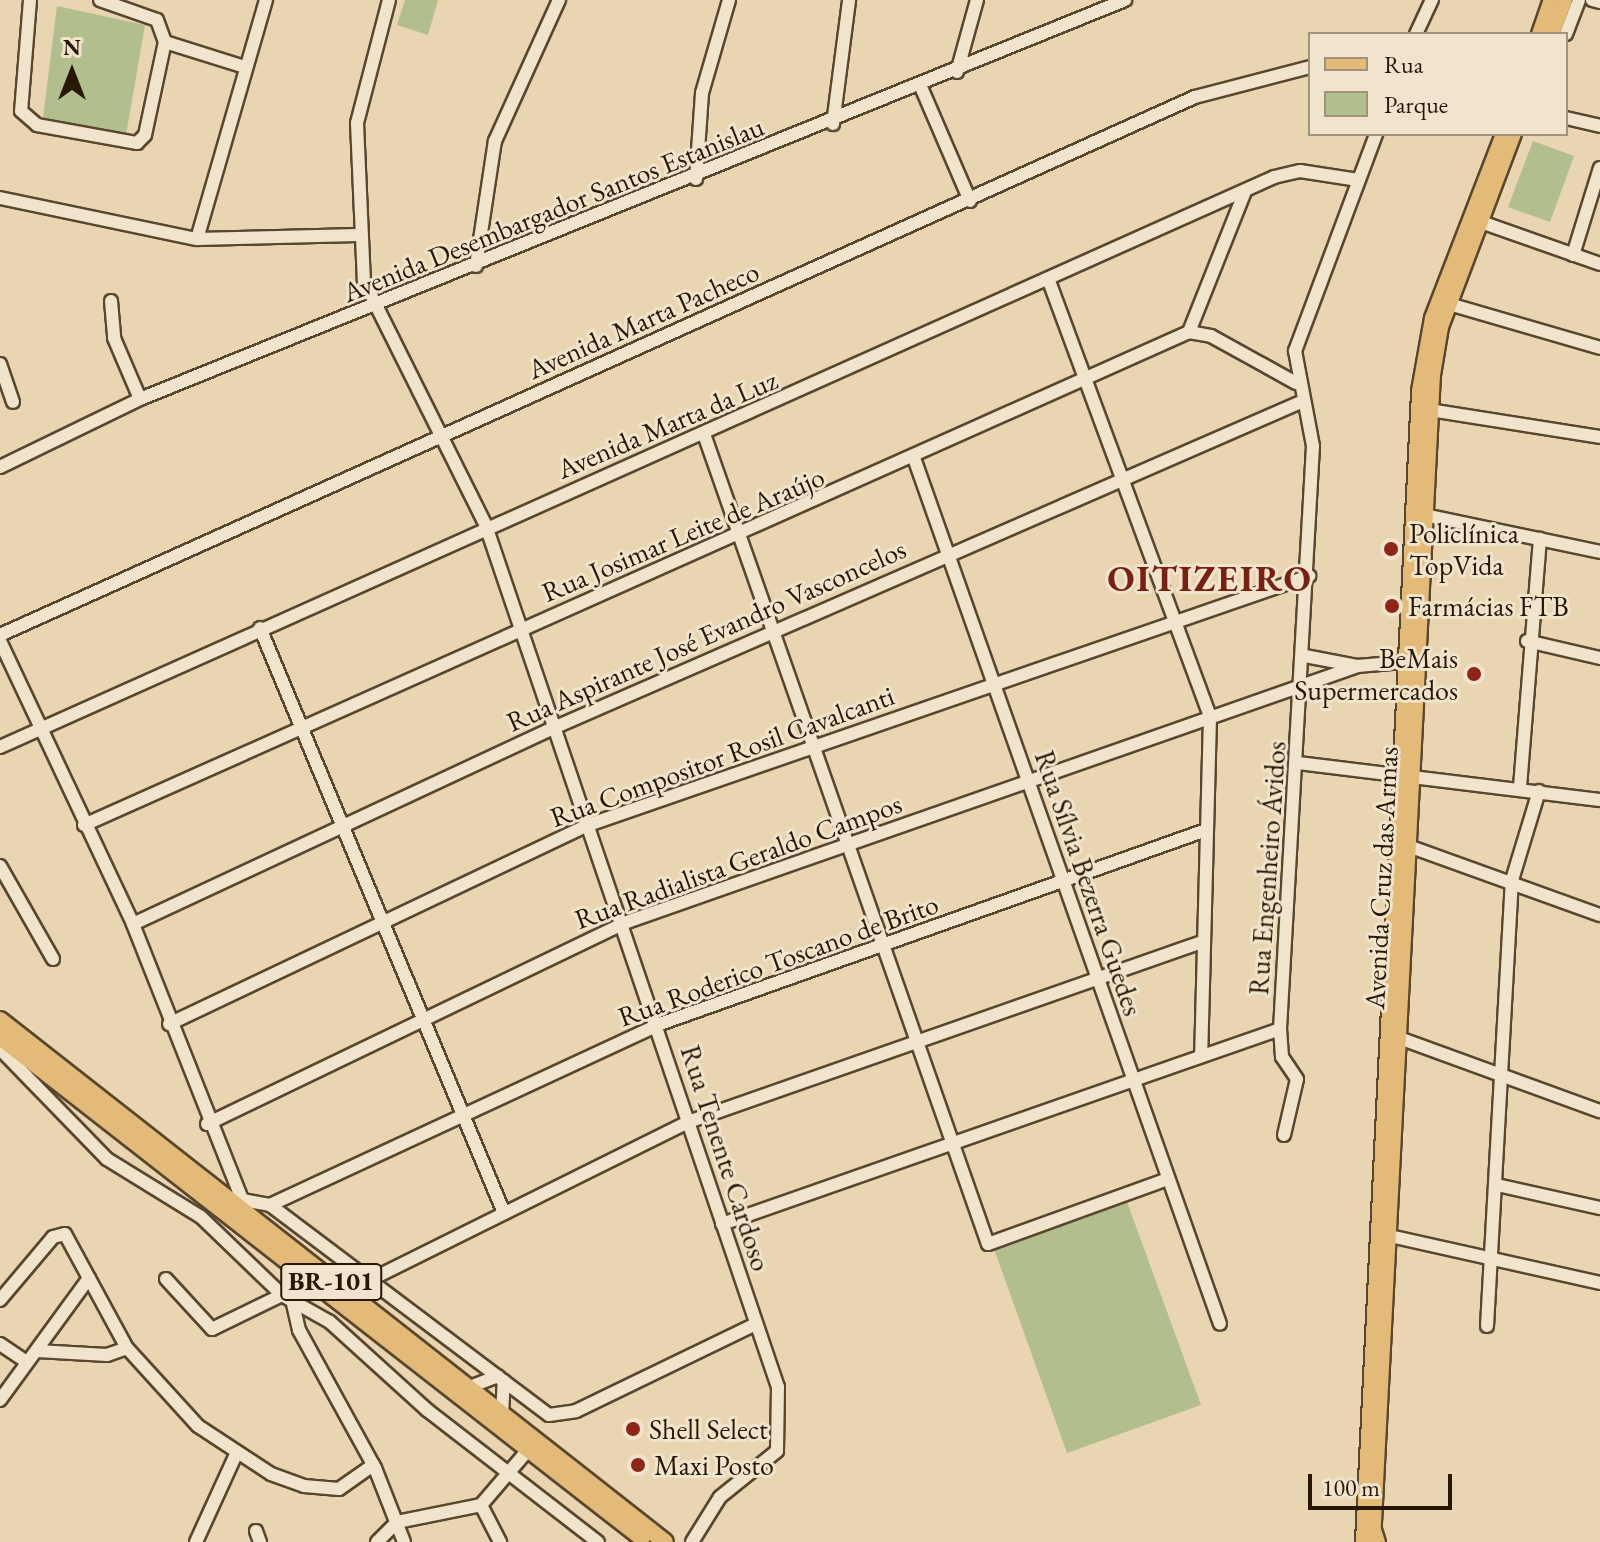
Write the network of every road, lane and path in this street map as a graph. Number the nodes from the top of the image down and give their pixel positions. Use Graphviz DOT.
graph roads {
  1 [pos="30,0"];
  2 [pos="100,0"];
  3 [pos="266,0"];
  4 [pos="389,0"];
  5 [pos="559,0"];
  6 [pos="729,0"];
  7 [pos="849,0"];
  8 [pos="977,0"];
  9 [pos="1125,0"];
  10 [pos="1432,0"];
  11 [pos="1551,0"];
  12 [pos="1565,0"];
  13 [pos="1579,0"];
  14 [pos="1592,0"];
  15 [pos="1600,2"];
  16 [pos="1417,32"];
  17 [pos="1540,32"];
  18 [pos="1553,32"];
  19 [pos="1567,32"];
  20 [pos="165,42"];
  21 [pos="245,67"];
  22 [pos="1308,68"];
  23 [pos="957,72"];
  24 [pos="921,87"];
  25 [pos="1568,118"];
  26 [pos="833,124"];
  27 [pos="1600,126"];
  28 [pos="1375,136"];
  29 [pos="1502,136"];
  30 [pos="1513,136"];
  31 [pos="1600,168"];
  32 [pos="696,179"];
  33 [pos="1358,180"];
  34 [pos="1245,191"];
  35 [pos="0,198"];
  36 [pos="1596,200"];
  37 [pos="970,201"];
  38 [pos="1481,222"];
  39 [pos="358,235"];
  40 [pos="197,239"];
  41 [pos="1573,255"];
  42 [pos="1600,264"];
  43 [pos="476,266"];
  44 [pos="1049,281"];
  45 [pos="111,301"];
  46 [pos="1449,304"];
  47 [pos="376,305"];
  48 [pos="1189,332"];
  49 [pos="1600,348"];
  50 [pos="0,364"];
  51 [pos="1088,380"];
  52 [pos="1296,383"];
  53 [pos="140,399"];
  54 [pos="1303,401"];
  55 [pos="13,402"];
  56 [pos="1430,410"];
  57 [pos="443,433"];
  58 [pos="705,437"];
  59 [pos="1600,437"];
  60 [pos="914,458"];
  61 [pos="0,467"];
  62 [pos="1123,477"];
  63 [pos="1425,515"];
  64 [pos="486,526"];
  65 [pos="742,535"];
  66 [pos="1540,539"];
  67 [pos="1600,552"];
  68 [pos="951,554"];
  69 [pos="1309,576"];
  70 [pos="1174,619"];
  71 [pos="260,628"];
  72 [pos="524,629"];
  73 [pos="775,633"];
  74 [pos="0,638"];
  75 [pos="1527,641"];
  76 [pos="1305,656"];
  77 [pos="1600,658"];
  78 [pos="1412,661"];
  79 [pos="1358,666"];
  80 [pos="995,685"];
  81 [pos="1303,686"];
  82 [pos="1210,717"];
  83 [pos="558,726"];
  84 [pos="304,730"];
  85 [pos="40,732"];
  86 [pos="814,746"];
  87 [pos="0,747"];
  88 [pos="1298,763"];
  89 [pos="1407,771"];
  90 [pos="1028,782"];
  91 [pos="1520,787"];
  92 [pos="1539,791"];
  93 [pos="1600,800"];
  94 [pos="343,822"];
  95 [pos="591,824"];
  96 [pos="84,825"];
  97 [pos="1206,830"];
  98 [pos="847,845"];
  99 [pos="1408,846"];
  100 [pos="0,866"];
  101 [pos="1512,880"];
  102 [pos="1063,881"];
  103 [pos="1600,915"];
  104 [pos="387,920"];
  105 [pos="624,923"];
  106 [pos="133,924"];
  107 [pos="1202,942"];
  108 [pos="885,946"];
  109 [pos="53,959"];
  110 [pos="1096,979"];
  111 [pos="425,1019"];
  112 [pos="0,1020"];
  113 [pos="169,1024"];
  114 [pos="657,1025"];
  115 [pos="1280,1029"];
  116 [pos="0,1037"];
  117 [pos="1399,1038"];
  118 [pos="919,1044"];
  119 [pos="0,1049"];
  120 [pos="1201,1053"];
  121 [pos="1502,1072"];
  122 [pos="1133,1079"];
  123 [pos="1600,1111"];
  124 [pos="466,1116"];
  125 [pos="688,1122"];
  126 [pos="207,1124"];
  127 [pos="1284,1135"];
  128 [pos="953,1143"];
  129 [pos="1168,1179"];
  130 [pos="1497,1185"];
  131 [pos="239,1204"];
  132 [pos="270,1205"];
  133 [pos="1600,1208"];
  134 [pos="504,1213"];
  135 [pos="722,1224"];
  136 [pos="1390,1236"];
  137 [pos="1493,1259"];
  138 [pos="89,1278"];
  139 [pos="374,1278"];
  140 [pos="166,1279"];
  141 [pos="1600,1283"];
  142 [pos="282,1295"];
  143 [pos="0,1296"];
  144 [pos="293,1304"];
  145 [pos="756,1324"];
  146 [pos="1220,1324"];
  147 [pos="1487,1326"];
  148 [pos="371,1329"];
  149 [pos="0,1344"];
  150 [pos="357,1345"];
  151 [pos="127,1348"];
  152 [pos="37,1351"];
  153 [pos="27,1362"];
  154 [pos="501,1378"];
  155 [pos="467,1388"];
  156 [pos="0,1400"];
  157 [pos="502,1415"];
  158 [pos="528,1450"];
  159 [pos="237,1452"];
  160 [pos="373,1465"];
  161 [pos="511,1473"];
  162 [pos="481,1505"];
  163 [pos="397,1522"];
  164 [pos="1372,1539"];
  165 [pos="196,1542"];
  166 [pos="377,1542"];
  167 [pos="404,1542"];
  168 [pos="500,1542"];
  169 [pos="598,1542"];
  170 [pos="647,1542"];
  171 [pos="665,1542"];
  172 [pos="692,1542"];
  1 -- 20 [label="street"];
  2 -- 20 [label="street"];
  3 -- 21 [label="street"];
  4 -- 39 [label="street, Rua Tenente Cardoso"];
  5 -- 43 [label="street"];
  6 -- 32 [label="street"];
  7 -- 26 [label="street"];
  8 -- 23 [label="street"];
  9 -- 23 [label="street, Avenida Desembargador Santos Estanislau"];
  10 -- 16 [label="street"];
  11 -- 17 [label="main road"];
  12 -- 18 [label="main road"];
  13 -- 19 [label="street"];
  14 -- 15 [label="street"];
  20 -- 21 [label="street"];
  21 -- 40 [label="street"];
  22 -- 37 [label="street, Avenida Marta Pacheco"];
  23 -- 24 [label="street, Avenida Desembargador Santos Estanislau"];
  24 -- 26 [label="street, Avenida Desembargador Santos Estanislau"];
  24 -- 37 [label="street"];
  25 -- 27 [label="street"];
  26 -- 32 [label="street, Avenida Desembargador Santos Estanislau"];
  28 -- 33 [label="street, Rua Engenheiro Ávidos"];
  29 -- 78 [label="main road, Avenida Cruz das Armas"];
  30 -- 38 [label="main road, Avenida Cruz das Armas"];
  31 -- 36 [label="street"];
  32 -- 43 [label="street, Avenida Desembargador Santos Estanislau"];
  33 -- 34 [label="street, Avenida Marta da Luz"];
  33 -- 52 [label="street, Rua Engenheiro Ávidos"];
  34 -- 44 [label="street, Avenida Marta da Luz"];
  34 -- 48 [label="street"];
  35 -- 40 [label="street"];
  36 -- 41 [label="street"];
  37 -- 57 [label="street, Avenida Marta Pacheco"];
  38 -- 41 [label="street"];
  38 -- 46 [label="main road, Avenida Cruz das Armas"];
  39 -- 40 [label="street"];
  39 -- 47 [label="street, Rua Tenente Cardoso"];
  41 -- 42 [label="street"];
  43 -- 47 [label="street, Avenida Desembargador Santos Estanislau"];
  44 -- 51 [label="street"];
  44 -- 58 [label="street, Avenida Marta da Luz"];
  45 -- 53 [label="street"];
  46 -- 49 [label="street"];
  46 -- 56 [label="main road, Avenida Cruz das Armas"];
  47 -- 53 [label="street, Avenida Desembargador Santos Estanislau"];
  47 -- 57 [label="street, Rua Tenente Cardoso"];
  48 -- 51 [label="street, Rua Josimar Leite de Araújo"];
  48 -- 52 [label="street"];
  50 -- 55 [label="street"];
  51 -- 60 [label="street, Rua Josimar Leite de Araújo"];
  51 -- 62 [label="street"];
  52 -- 54 [label="street, Rua Engenheiro Ávidos"];
  53 -- 61 [label="street, Avenida Desembargador Santos Estanislau"];
  54 -- 62 [label="street, Rua Aspirante José Evandro Vasconcelos"];
  54 -- 69 [label="street, Rua Engenheiro Ávidos"];
  56 -- 59 [label="street"];
  56 -- 63 [label="main road, Avenida Cruz das Armas"];
  57 -- 64 [label="street, Rua Tenente Cardoso"];
  57 -- 74 [label="street, Avenida Marta Pacheco"];
  58 -- 64 [label="street, Avenida Marta da Luz"];
  58 -- 65 [label="street"];
  60 -- 65 [label="street, Rua Josimar Leite de Araújo"];
  60 -- 68 [label="street, Rua Sílvia Bezerra Guedes"];
  62 -- 68 [label="street, Rua Aspirante José Evandro Vasconcelos"];
  62 -- 70 [label="street"];
  63 -- 66 [label="street"];
  63 -- 78 [label="main road, Avenida Cruz das Armas"];
  64 -- 71 [label="street, Avenida Marta da Luz"];
  64 -- 72 [label="street, Rua Tenente Cardoso"];
  65 -- 72 [label="street, Rua Josimar Leite de Araújo"];
  65 -- 73 [label="street"];
  66 -- 67 [label="street"];
  66 -- 75 [label="street"];
  68 -- 73 [label="street, Rua Aspirante José Evandro Vasconcelos"];
  68 -- 80 [label="street, Rua Sílvia Bezerra Guedes"];
  69 -- 70 [label="street, Rua Compositor Rosil Cavalcanti"];
  69 -- 76 [label="street, Rua Engenheiro Ávidos"];
  70 -- 80 [label="street, Rua Compositor Rosil Cavalcanti"];
  70 -- 82 [label="street"];
  71 -- 84 [label="street"];
  71 -- 85 [label="street, Avenida Marta da Luz"];
  72 -- 83 [label="street, Rua Tenente Cardoso"];
  72 -- 84 [label="street, Rua Josimar Leite de Araújo"];
  73 -- 83 [label="street, Rua Aspirante José Evandro Vasconcelos"];
  73 -- 86 [label="street"];
  74 -- 85 [label="street"];
  75 -- 77 [label="street"];
  75 -- 91 [label="street"];
  76 -- 79 [label="street"];
  76 -- 81 [label="street, Rua Engenheiro Ávidos"];
  78 -- 79 [label="street"];
  78 -- 89 [label="main road, Avenida Cruz das Armas"];
  79 -- 81 [label="street, Rua Radialista Geraldo Campos"];
  80 -- 86 [label="street, Rua Compositor Rosil Cavalcanti"];
  80 -- 90 [label="street, Rua Sílvia Bezerra Guedes"];
  81 -- 82 [label="street, Rua Radialista Geraldo Campos"];
  81 -- 88 [label="street, Rua Engenheiro Ávidos"];
  82 -- 90 [label="street, Rua Radialista Geraldo Campos"];
  82 -- 97 [label="street"];
  83 -- 94 [label="street, Rua Aspirante José Evandro Vasconcelos"];
  83 -- 95 [label="street, Rua Tenente Cardoso"];
  84 -- 94 [label="street"];
  84 -- 96 [label="street, Rua Josimar Leite de Araújo"];
  85 -- 87 [label="street, Avenida Marta da Luz"];
  85 -- 96 [label="street"];
  86 -- 95 [label="street, Rua Compositor Rosil Cavalcanti"];
  86 -- 98 [label="street"];
  88 -- 89 [label="street"];
  88 -- 115 [label="street, Rua Engenheiro Ávidos"];
  89 -- 91 [label="street"];
  89 -- 99 [label="main road, Avenida Cruz das Armas"];
  89 -- 164 [label="main road, Avenida Cruz das Armas"];
  90 -- 98 [label="street, Rua Radialista Geraldo Campos"];
  90 -- 102 [label="street, Rua Sílvia Bezerra Guedes"];
  91 -- 92 [label="street"];
  92 -- 93 [label="street"];
  92 -- 101 [label="street"];
  94 -- 104 [label="street"];
  94 -- 106 [label="street, Rua Aspirante José Evandro Vasconcelos"];
  95 -- 104 [label="street, Rua Compositor Rosil Cavalcanti"];
  95 -- 105 [label="street, Rua Tenente Cardoso"];
  96 -- 106 [label="street"];
  97 -- 102 [label="street, Rua Roderico Toscano de Brito"];
  97 -- 107 [label="street"];
  98 -- 105 [label="street, Rua Radialista Geraldo Campos"];
  98 -- 108 [label="street"];
  99 -- 101 [label="street"];
  99 -- 117 [label="main road, Avenida Cruz das Armas"];
  100 -- 109 [label="street"];
  101 -- 103 [label="street"];
  101 -- 121 [label="street"];
  102 -- 108 [label="street, Rua Roderico Toscano de Brito"];
  102 -- 110 [label="street, Rua Sílvia Bezerra Guedes"];
  104 -- 111 [label="street"];
  104 -- 113 [label="street, Rua Compositor Rosil Cavalcanti"];
  105 -- 111 [label="street, Rua Radialista Geraldo Campos"];
  105 -- 114 [label="street, Rua Tenente Cardoso"];
  106 -- 113 [label="street"];
  107 -- 110 [label="street"];
  107 -- 120 [label="street"];
  108 -- 114 [label="street, Rua Roderico Toscano de Brito"];
  108 -- 118 [label="street"];
  110 -- 118 [label="street"];
  110 -- 122 [label="street, Rua Sílvia Bezerra Guedes"];
  111 -- 124 [label="street"];
  111 -- 126 [label="street, Rua Radialista Geraldo Campos"];
  112 -- 131 [label="highway, BR-101"];
  113 -- 126 [label="street"];
  114 -- 124 [label="street, Rua Roderico Toscano de Brito"];
  114 -- 125 [label="street, Rua Tenente Cardoso"];
  115 -- 120 [label="street"];
  115 -- 127 [label="street, Rua Engenheiro Ávidos"];
  116 -- 148 [label="highway, BR-101"];
  117 -- 121 [label="street"];
  117 -- 136 [label="main road, Avenida Cruz das Armas"];
  118 -- 125 [label="street"];
  118 -- 128 [label="street"];
  119 -- 142 [label="street"];
  120 -- 122 [label="street"];
  121 -- 123 [label="street"];
  121 -- 130 [label="street"];
  122 -- 128 [label="street"];
  122 -- 129 [label="street, Rua Sílvia Bezerra Guedes"];
  124 -- 132 [label="street, Rua Roderico Toscano de Brito"];
  124 -- 134 [label="street"];
  125 -- 134 [label="street"];
  125 -- 135 [label="street, Rua Tenente Cardoso"];
  126 -- 131 [label="street"];
  128 -- 129 [label="street"];
  128 -- 135 [label="street"];
  129 -- 146 [label="street, Rua Sílvia Bezerra Guedes"];
  130 -- 133 [label="street"];
  130 -- 137 [label="street"];
  131 -- 132 [label="street"];
  131 -- 155 [label="highway, BR-101"];
  132 -- 139 [label="street"];
  134 -- 139 [label="street"];
  135 -- 145 [label="street, Rua Tenente Cardoso"];
  136 -- 137 [label="street"];
  136 -- 164 [label="main road, Avenida Cruz das Armas"];
  137 -- 141 [label="street"];
  137 -- 147 [label="street"];
  138 -- 143 [label="street"];
  138 -- 151 [label="street"];
  138 -- 152 [label="street"];
  139 -- 154 [label="street"];
  140 -- 142 [label="street"];
  142 -- 144 [label="street"];
  144 -- 150 [label="street"];
  144 -- 160 [label="street"];
  145 -- 154 [label="street"];
  145 -- 172 [label="street, Rua Tenente Cardoso"];
  148 -- 150 [label="street"];
  148 -- 158 [label="highway, BR-101"];
  149 -- 153 [label="street"];
  150 -- 161 [label="street"];
  151 -- 152 [label="street"];
  151 -- 159 [label="street"];
  152 -- 153 [label="street"];
  153 -- 156 [label="street"];
  154 -- 155 [label="street"];
  154 -- 157 [label="street"];
  155 -- 157 [label="highway, BR-101"];
  157 -- 171 [label="highway, BR-101"];
  158 -- 161 [label="street"];
  158 -- 170 [label="highway, BR-101"];
  159 -- 160 [label="street"];
  159 -- 165 [label="street"];
  160 -- 163 [label="street"];
  161 -- 162 [label="street"];
  161 -- 169 [label="street"];
  162 -- 163 [label="street"];
  162 -- 168 [label="street"];
  163 -- 166 [label="street"];
  163 -- 167 [label="street"];
}
